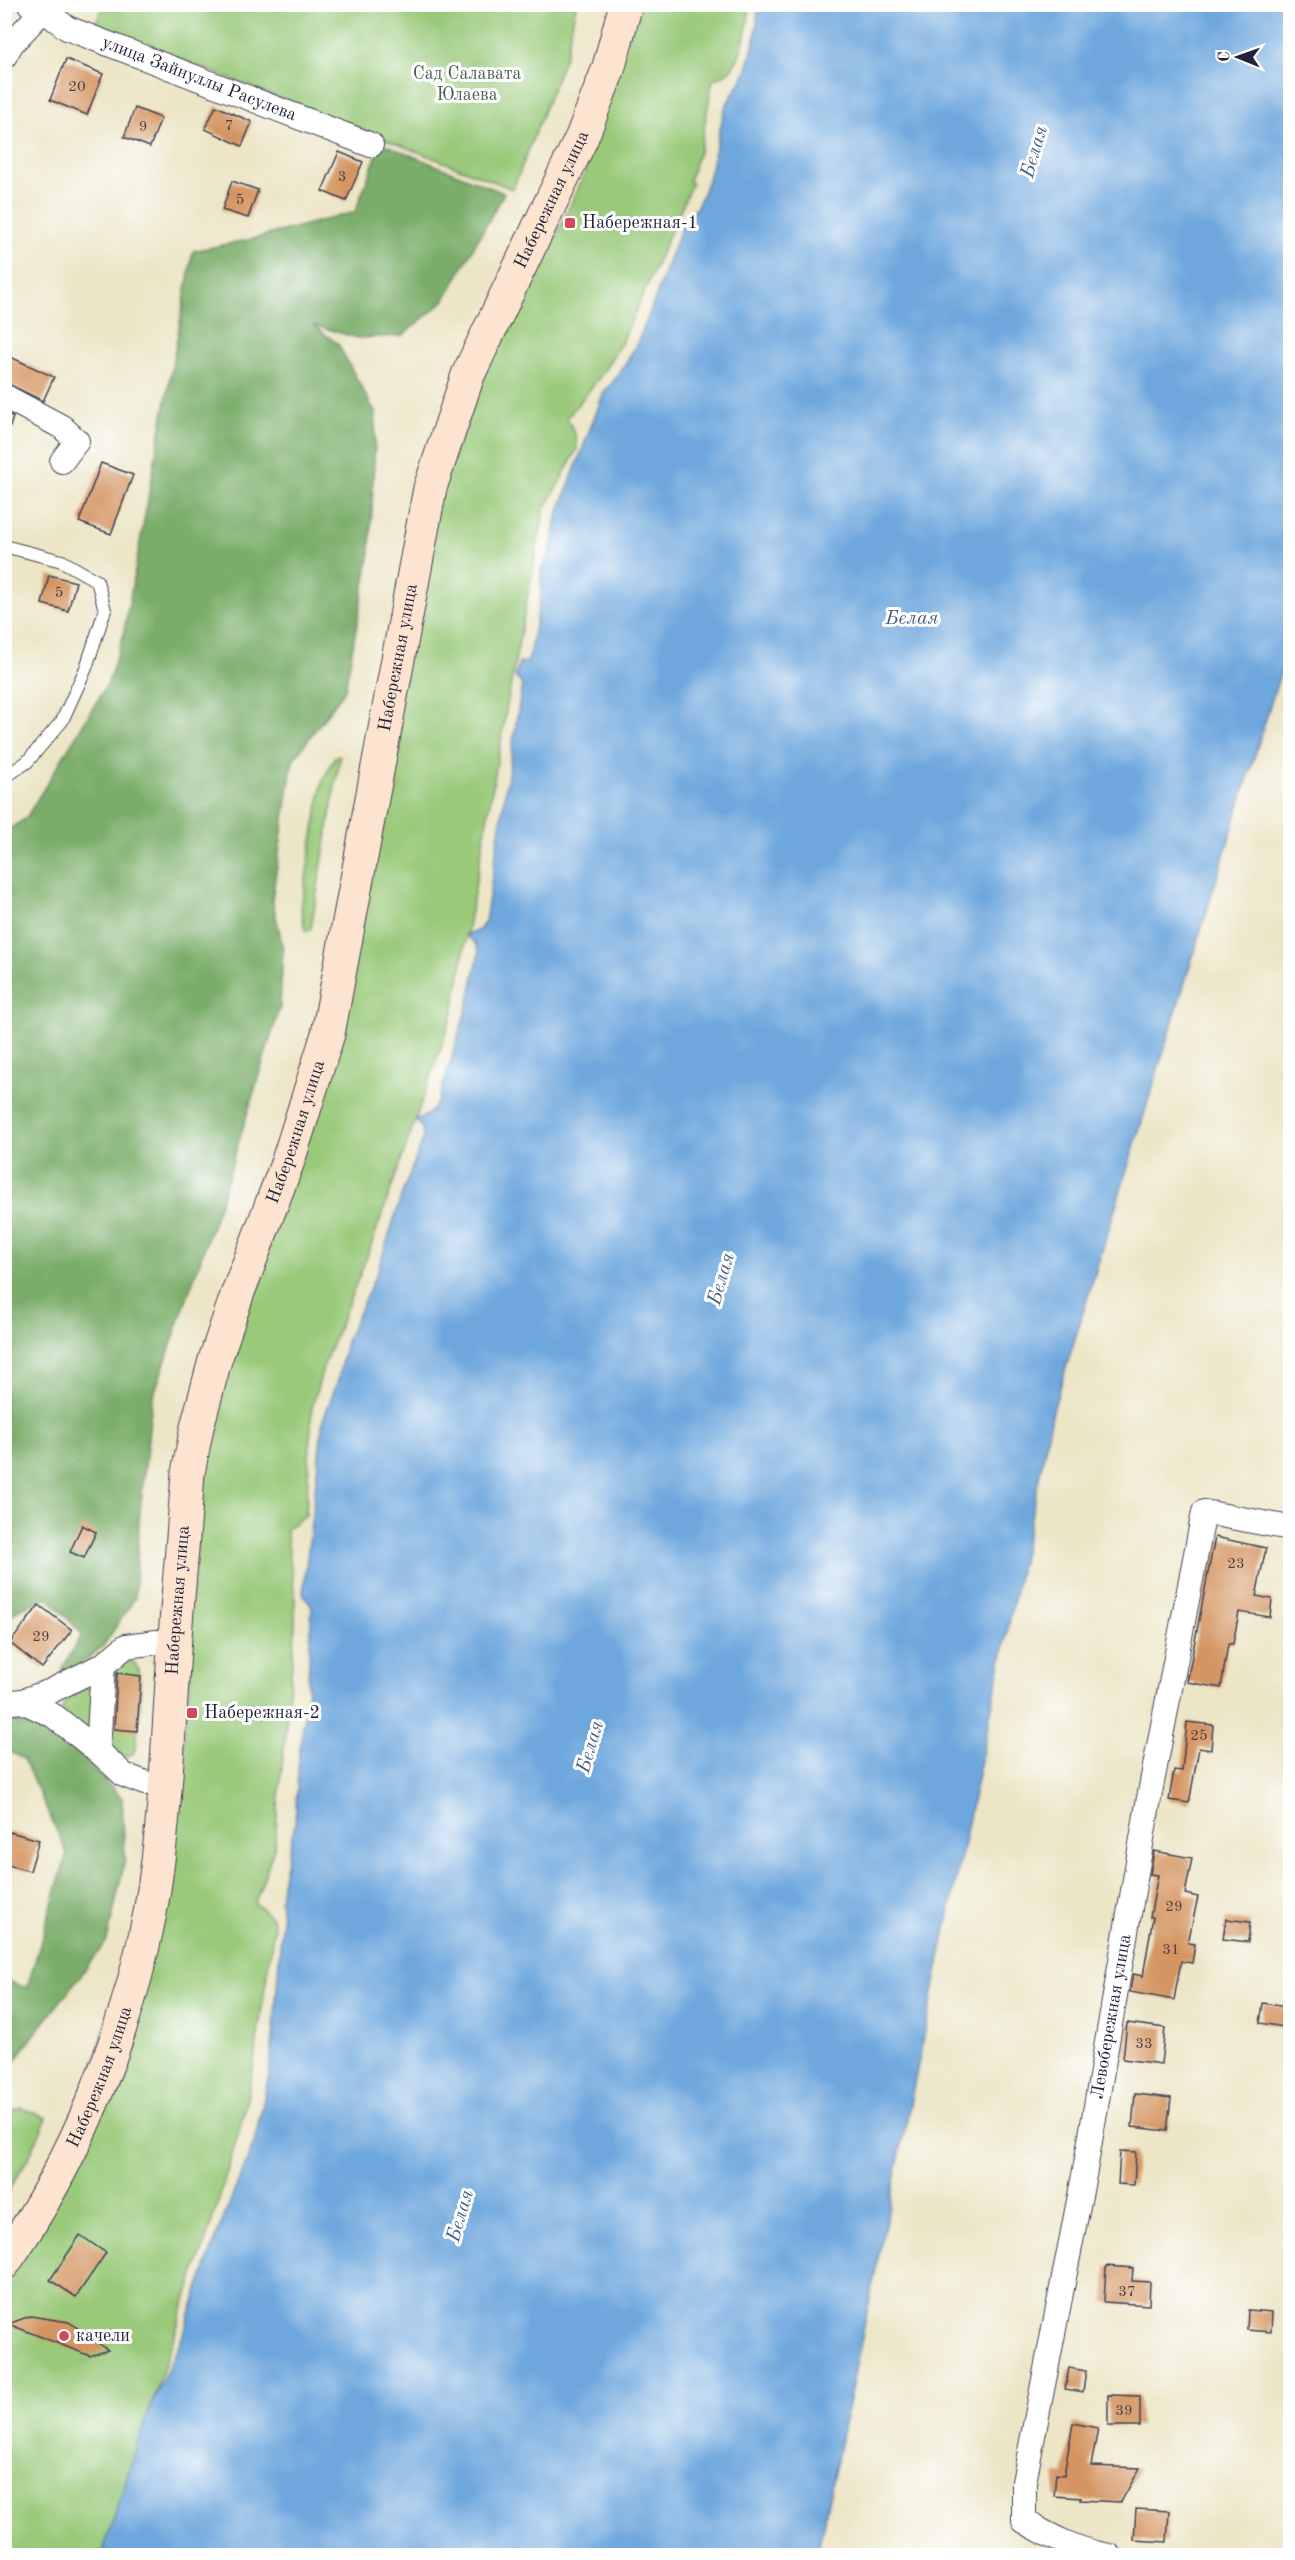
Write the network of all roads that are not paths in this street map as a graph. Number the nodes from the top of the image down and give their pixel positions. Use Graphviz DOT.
graph roads {
  1 [pos="608,4"];
  2 [pos="626,4"];
  3 [pos="41,6"];
  4 [pos="4,57"];
  5 [pos="371,145"];
  6 [pos="4,396"];
  7 [pos="62,461"];
  8 [pos="4,546"];
  9 [pos="8,775"];
  10 [pos="1290,1528"];
  11 [pos="157,1642"];
  12 [pos="103,1665"];
  13 [pos="13,1702"];
  14 [pos="98,1751"];
  15 [pos="145,1783"];
  16 [pos="9,2240"];
  17 [pos="1110,2556"];
  1 -- 11 [label="street, Набережная улица"];
  2 -- 16 [label="street, Набережная улица"];
  3 -- 4 [label="street"];
  3 -- 5 [label="street, улица Зайнуллы Расулева"];
  6 -- 7 [label="street"];
  8 -- 9 [label="lane"];
  10 -- 17 [label="street, Левобережная улица"];
  11 -- 12 [label="street"];
  11 -- 15 [label="street, Набережная улица"];
  12 -- 13 [label="street"];
  12 -- 14 [label="street"];
  13 -- 14 [label="street"];
  14 -- 15 [label="street"];
  15 -- 16 [label="street, Набережная улица"];
}
